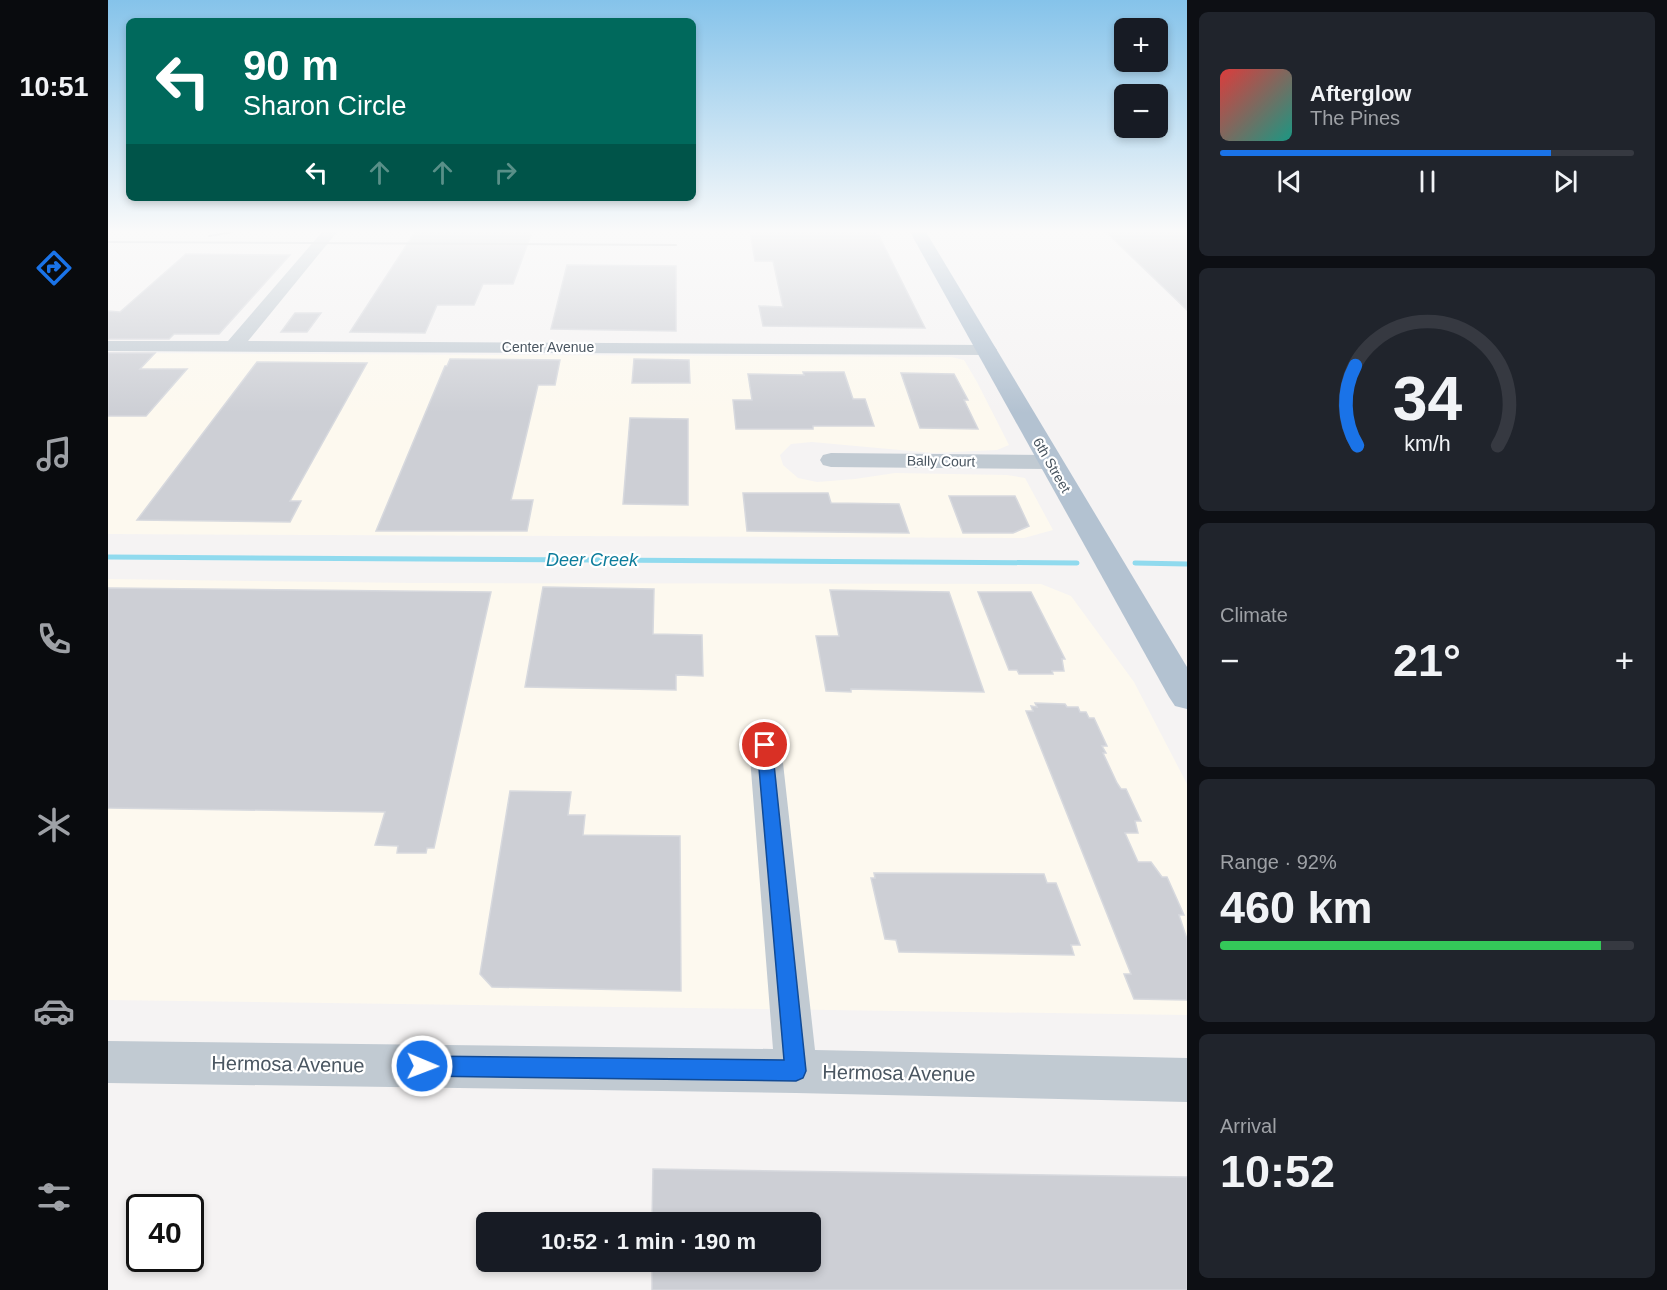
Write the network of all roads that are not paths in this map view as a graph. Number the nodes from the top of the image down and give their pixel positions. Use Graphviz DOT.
graph roads {
  1 [pos="279,292"];
  2 [pos="954,292"];
  3 [pos="108,346"];
  4 [pos="234,346"];
  5 [pos="988,350"];
  6 [pos="831,460"];
  7 [pos="1050,462"];
  8 [pos="1187,697"];
  9 [pos="765,745"];
  10 [pos="108,1062"];
  11 [pos="796,1071"];
  12 [pos="1187,1080"];
  1 -- 4 [label="street"];
  2 -- 5 [label="main road, 6th Street"];
  3 -- 4 [label="street, Center Avenue"];
  4 -- 5 [label="street, Center Avenue"];
  5 -- 7 [label="main road, 6th Street"];
  6 -- 7 [label="street, Bally Court"];
  7 -- 8 [label="main road, 6th Street"];
  9 -- 11 [label="street"];
  10 -- 11 [label="street, Hermosa Avenue"];
  11 -- 12 [label="street, Hermosa Avenue"];
}
